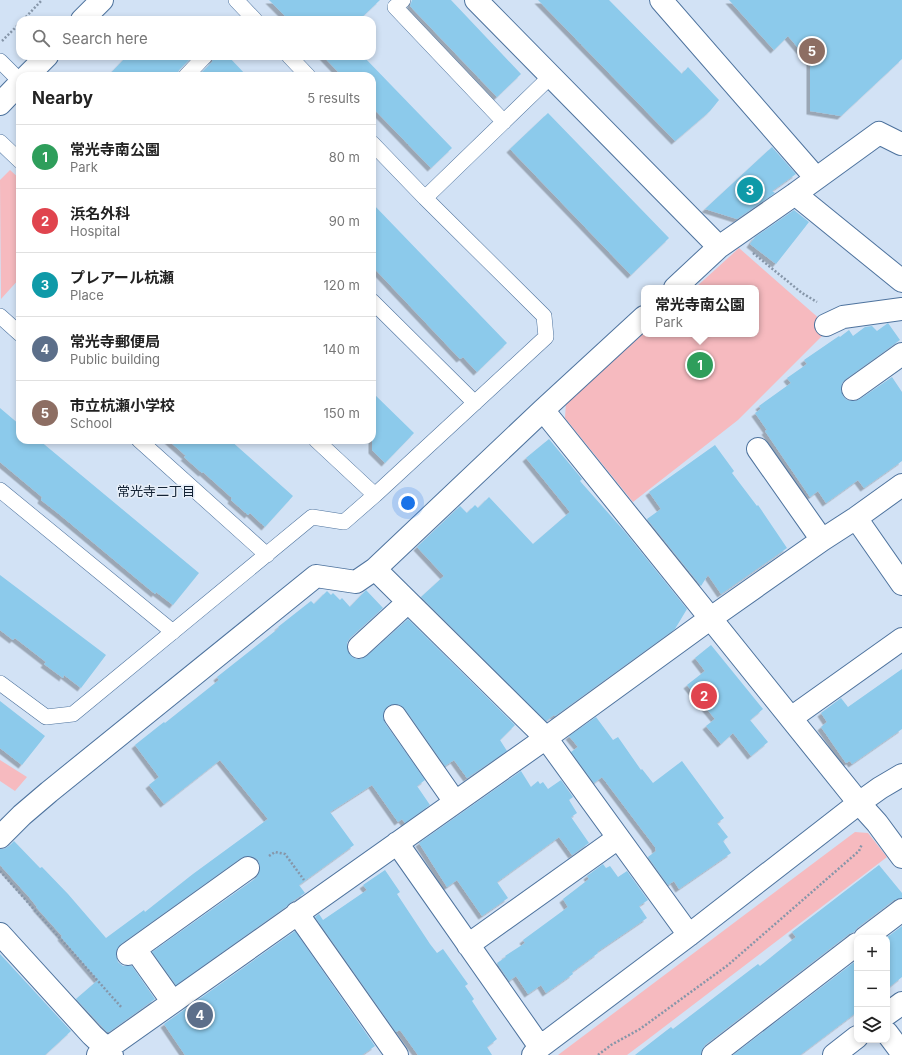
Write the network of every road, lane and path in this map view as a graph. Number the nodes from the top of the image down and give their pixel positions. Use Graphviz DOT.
graph roads {
  1 [pos="42,0"];
  2 [pos="102,0"];
  3 [pos="236,0"];
  4 [pos="403,0"];
  5 [pos="660,0"];
  6 [pos="480,1"];
  7 [pos="27,16"];
  8 [pos="86,16"];
  9 [pos="247,16"];
  10 [pos="16,27"];
  11 [pos="0,43"];
  12 [pos="42,60"];
  13 [pos="201,60"];
  14 [pos="293,60"];
  15 [pos="0,61"];
  16 [pos="31,72"];
  17 [pos="190,72"];
  18 [pos="304,72"];
  19 [pos="551,76"];
  20 [pos="16,78"];
  21 [pos="16,86"];
  22 [pos="0,104"];
  23 [pos="504,122"];
  24 [pos="0,142"];
  25 [pos="902,143"];
  26 [pos="376,147"];
  27 [pos="16,157"];
  28 [pos="816,178"];
  29 [pos="795,194"];
  30 [pos="425,198"];
  31 [pos="726,243"];
  32 [pos="902,281"];
  33 [pos="678,285"];
  34 [pos="376,305"];
  35 [pos="902,309"];
  36 [pos="0,316"];
  37 [pos="641,320"];
  38 [pos="835,321"];
  39 [pos="16,330"];
  40 [pos="902,354"];
  41 [pos="853,389"];
  42 [pos="475,403"];
  43 [pos="543,410"];
  44 [pos="143,444"];
  45 [pos="320,444"];
  46 [pos="758,449"];
  47 [pos="902,485"];
  48 [pos="0,490"];
  49 [pos="375,495"];
  50 [pos="856,518"];
  51 [pos="822,540"];
  52 [pos="267,554"];
  53 [pos="375,569"];
  54 [pos="902,584"];
  55 [pos="408,602"];
  56 [pos="711,618"];
  57 [pos="173,632"];
  58 [pos="902,639"];
  59 [pos="359,647"];
  60 [pos="0,683"];
  61 [pos="396,716"];
  62 [pos="791,718"];
  63 [pos="546,738"];
  64 [pos="902,775"];
  65 [pos="455,802"];
  66 [pos="859,803"];
  67 [pos="0,837"];
  68 [pos="618,838"];
  69 [pos="863,838"];
  70 [pos="397,843"];
  71 [pos="902,857"];
  72 [pos="248,868"];
  73 [pos="0,871"];
  74 [pos="318,899"];
  75 [pos="902,910"];
  76 [pos="297,914"];
  77 [pos="0,934"];
  78 [pos="689,935"];
  79 [pos="869,935"];
  80 [pos="468,945"];
  81 [pos="854,946"];
  82 [pos="172,1001"];
  83 [pos="902,1002"];
  84 [pos="890,1012"];
  85 [pos="138,1026"];
  86 [pos="890,1037"];
  87 [pos="854,1039"];
  88 [pos="537,1051"];
  89 [pos="106,1053"];
  90 [pos="902,1053"];
  91 [pos="397,1055"];
  92 [pos="598,1055"];
  93 [pos="713,1055"];
  94 [pos="834,1055"];
  1 -- 7 [label="path"];
  2 -- 8 [label="street"];
  3 -- 9 [label="lane"];
  4 -- 23 [label="lane"];
  5 -- 28 [label="street"];
  6 -- 19 [label="street"];
  10 -- 11 [label="path"];
  12 -- 16 [label="street"];
  13 -- 17 [label="lane"];
  14 -- 18 [label="lane"];
  15 -- 20 [label="lane"];
  19 -- 23 [label="lane"];
  19 -- 31 [label="street"];
  21 -- 22 [label="street"];
  23 -- 30 [label="lane"];
  24 -- 27 [label="lane"];
  25 -- 28 [label="street"];
  26 -- 30 [label="lane"];
  28 -- 29 [label="street"];
  29 -- 31 [label="street"];
  29 -- 32 [label="street"];
  30 -- 42 [label="lane"];
  31 -- 33 [label="street"];
  31 -- 38 [label="path"];
  34 -- 42 [label="lane"];
  35 -- 38 [label="street"];
  36 -- 39 [label="lane"];
  37 -- 43 [label="street"];
  40 -- 41 [label="street"];
  42 -- 49 [label="lane"];
  43 -- 53 [label="street"];
  43 -- 56 [label="street"];
  44 -- 52 [label="lane"];
  45 -- 49 [label="lane"];
  46 -- 51 [label="street"];
  47 -- 50 [label="street"];
  48 -- 57 [label="lane"];
  49 -- 52 [label="lane"];
  50 -- 51 [label="street"];
  50 -- 54 [label="street"];
  51 -- 56 [label="street"];
  52 -- 57 [label="lane"];
  53 -- 55 [label="street"];
  53 -- 67 [label="street"];
  55 -- 59 [label="street"];
  55 -- 63 [label="street"];
  56 -- 62 [label="street"];
  56 -- 63 [label="street"];
  57 -- 60 [label="lane"];
  58 -- 62 [label="street"];
  61 -- 65 [label="street"];
  62 -- 66 [label="street"];
  63 -- 65 [label="street"];
  63 -- 68 [label="street"];
  64 -- 66 [label="street"];
  65 -- 70 [label="street"];
  66 -- 71 [label="street"];
  66 -- 78 [label="street"];
  68 -- 78 [label="street"];
  68 -- 80 [label="street"];
  69 -- 92 [label="path"];
  70 -- 74 [label="street"];
  70 -- 80 [label="street"];
  72 -- 74 [label="path"];
  72 -- 82 [label="street"];
  73 -- 85 [label="path"];
  74 -- 76 [label="street"];
  75 -- 79 [label="street"];
  76 -- 82 [label="street"];
  76 -- 91 [label="street"];
  77 -- 89 [label="street"];
  78 -- 88 [label="street"];
  80 -- 88 [label="street"];
  81 -- 93 [label="street"];
  82 -- 85 [label="street"];
  83 -- 84 [label="street"];
  85 -- 89 [label="street"];
  86 -- 90 [label="street"];
  87 -- 94 [label="street"];
}
